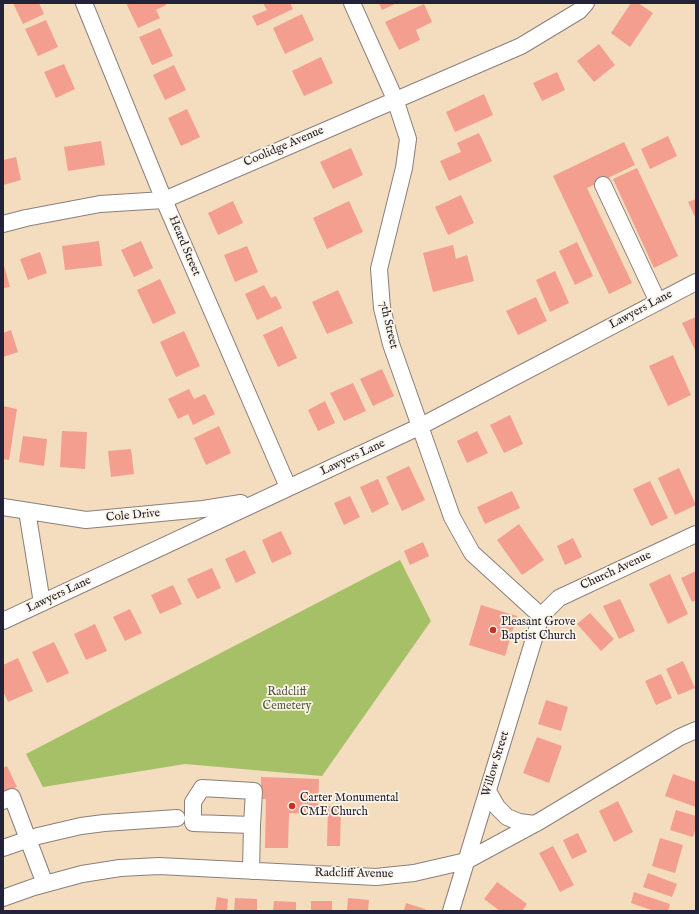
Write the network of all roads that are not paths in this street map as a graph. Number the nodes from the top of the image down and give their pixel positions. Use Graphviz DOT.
graph roads {
  1 [pos="84,3"];
  2 [pos="352,3"];
  3 [pos="586,3"];
  4 [pos="395,99"];
  5 [pos="603,185"];
  6 [pos="164,200"];
  7 [pos="3,224"];
  8 [pos="696,282"];
  9 [pos="658,302"];
  10 [pos="421,426"];
  11 [pos="288,487"];
  12 [pos="262,499"];
  13 [pos="3,506"];
  14 [pos="27,511"];
  15 [pos="696,534"];
  16 [pos="42,603"];
  17 [pos="541,616"];
  18 [pos="3,621"];
  19 [pos="696,730"];
  20 [pos="488,791"];
  21 [pos="3,801"];
  22 [pos="177,818"];
  23 [pos="535,824"];
  24 [pos="252,825"];
  25 [pos="29,839"];
  26 [pos="3,848"];
  27 [pos="466,861"];
  28 [pos="251,871"];
  29 [pos="45,884"];
  30 [pos="3,898"];
  31 [pos="451,911"];
  1 -- 6 [label="street, Heard Street"];
  2 -- 4 [label="street, 7th Street"];
  3 -- 4 [label="street, Coolidge Avenue"];
  4 -- 6 [label="street, Coolidge Avenue"];
  4 -- 10 [label="street, 7th Street"];
  5 -- 9 [label="street"];
  6 -- 7 [label="street, Coolidge Avenue"];
  6 -- 11 [label="street, Heard Street"];
  8 -- 9 [label="street, Lawyers Lane"];
  9 -- 10 [label="street, Lawyers Lane"];
  10 -- 11 [label="street, Lawyers Lane"];
  10 -- 17 [label="street, 7th Street"];
  11 -- 12 [label="street, Lawyers Lane"];
  12 -- 14 [label="street, Cole Drive"];
  12 -- 16 [label="street, Lawyers Lane"];
  13 -- 14 [label="street, Cole Drive"];
  14 -- 16 [label="street"];
  15 -- 17 [label="street, Church Avenue"];
  16 -- 18 [label="street, Lawyers Lane"];
  17 -- 20 [label="street, Willow Street"];
  19 -- 23 [label="street, Radcliff Avenue"];
  20 -- 23 [label="street"];
  20 -- 27 [label="street, Willow Street"];
  21 -- 25 [label="street"];
  22 -- 25 [label="street"];
  23 -- 27 [label="street, Radcliff Avenue"];
  24 -- 28 [label="street"];
  25 -- 26 [label="street"];
  25 -- 29 [label="street"];
  27 -- 28 [label="street, Radcliff Avenue"];
  27 -- 31 [label="street, Willow Street"];
  28 -- 29 [label="street, Radcliff Avenue"];
  29 -- 30 [label="street, Radcliff Avenue"];
}
